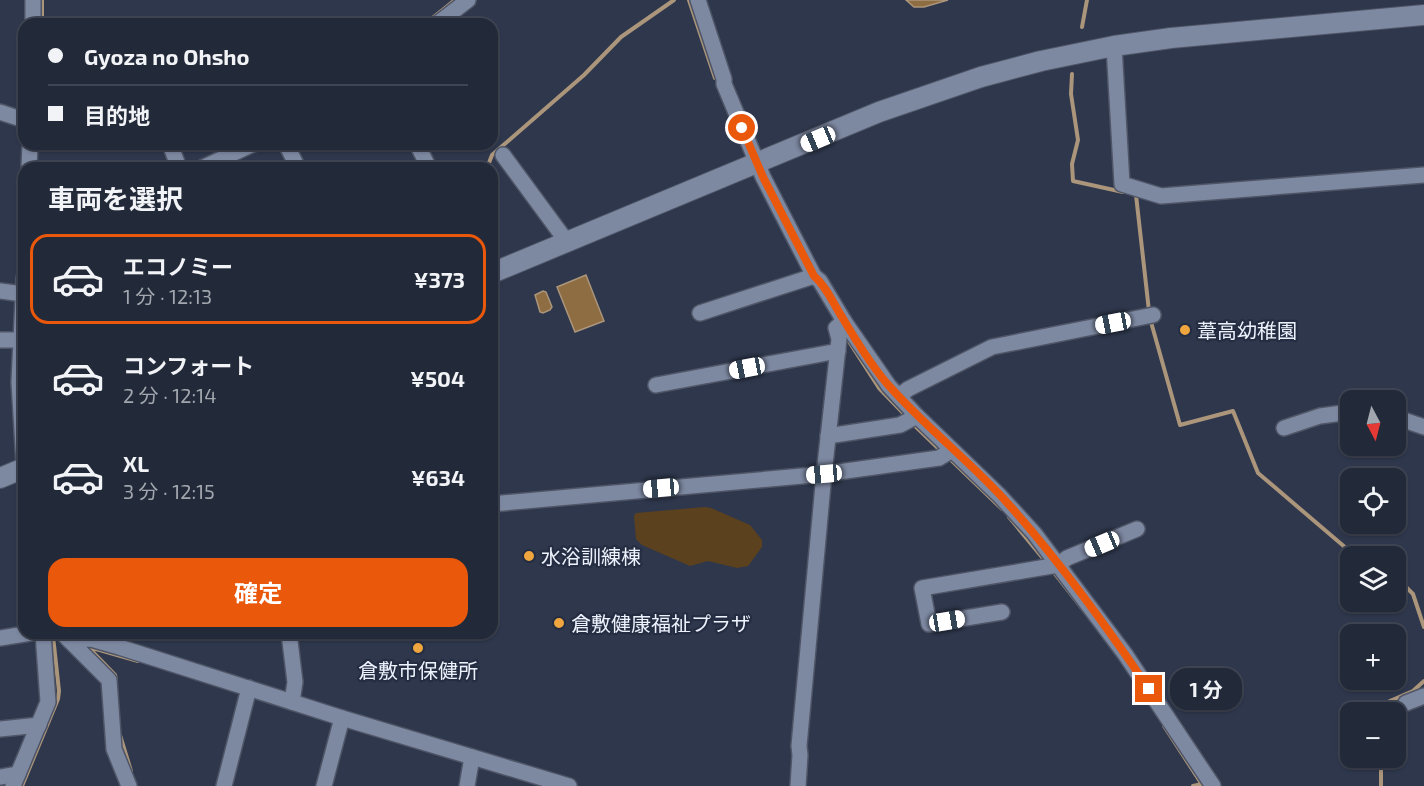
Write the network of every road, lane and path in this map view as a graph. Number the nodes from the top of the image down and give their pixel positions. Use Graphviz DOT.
graph roads {
  1 [pos="33,0"];
  2 [pos="468,0"];
  3 [pos="698,0"];
  4 [pos="1424,15"];
  5 [pos="33,18"];
  6 [pos="445,18"];
  7 [pos="1114,46"];
  8 [pos="0,112"];
  9 [pos="18,118"];
  10 [pos="241,150"];
  11 [pos="503,155"];
  12 [pos="218,162"];
  13 [pos="758,164"];
  14 [pos="1424,174"];
  15 [pos="567,242"];
  16 [pos="498,271"];
  17 [pos="814,276"];
  18 [pos="0,291"];
  19 [pos="18,293"];
  20 [pos="700,313"];
  21 [pos="1153,315"];
  22 [pos="841,323"];
  23 [pos="0,340"];
  24 [pos="18,340"];
  25 [pos="838,351"];
  26 [pos="656,386"];
  27 [pos="899,396"];
  28 [pos="1340,413"];
  29 [pos="912,419"];
  30 [pos="1406,421"];
  31 [pos="1424,427"];
  32 [pos="1284,428"];
  33 [pos="828,436"];
  34 [pos="946,453"];
  35 [pos="18,469"];
  36 [pos="824,474"];
  37 [pos="0,478"];
  38 [pos="498,503"];
  39 [pos="1137,529"];
  40 [pos="1053,566"];
  41 [pos="1002,612"];
  42 [pos="18,635"];
  43 [pos="0,638"];
  44 [pos="43,639"];
  45 [pos="74,639"];
  46 [pos="78,639"];
  47 [pos="290,639"];
  48 [pos="248,692"];
  49 [pos="1424,696"];
  50 [pos="292,702"];
  51 [pos="1406,703"];
  52 [pos="341,722"];
  53 [pos="39,725"];
  54 [pos="0,729"];
  55 [pos="471,761"];
  56 [pos="0,777"];
  57 [pos="16,780"];
  58 [pos="129,786"];
  59 [pos="224,786"];
  60 [pos="324,786"];
  61 [pos="467,786"];
  62 [pos="569,786"];
  63 [pos="798,786"];
  64 [pos="1212,786"];
  1 -- 5 [label="street"];
  2 -- 6 [label="street"];
  3 -- 13 [label="street"];
  4 -- 7 [label="street"];
  7 -- 13 [label="street"];
  7 -- 14 [label="street"];
  8 -- 9 [label="street"];
  10 -- 12 [label="street"];
  11 -- 15 [label="street"];
  13 -- 15 [label="street"];
  13 -- 17 [label="street"];
  15 -- 16 [label="street"];
  17 -- 20 [label="street"];
  17 -- 22 [label="street"];
  18 -- 19 [label="street"];
  21 -- 27 [label="street"];
  22 -- 25 [label="street"];
  22 -- 27 [label="street"];
  23 -- 24 [label="street"];
  25 -- 26 [label="street"];
  25 -- 33 [label="street"];
  27 -- 29 [label="street"];
  28 -- 32 [label="street"];
  29 -- 33 [label="street"];
  29 -- 34 [label="street"];
  30 -- 31 [label="street"];
  33 -- 36 [label="street"];
  34 -- 36 [label="street"];
  34 -- 40 [label="street"];
  35 -- 37 [label="street"];
  36 -- 38 [label="street"];
  36 -- 63 [label="street"];
  39 -- 40 [label="street"];
  40 -- 41 [label="street"];
  40 -- 64 [label="street"];
  42 -- 43 [label="street"];
  44 -- 53 [label="street"];
  45 -- 58 [label="street"];
  46 -- 48 [label="street"];
  47 -- 50 [label="street"];
  48 -- 50 [label="street"];
  48 -- 59 [label="street"];
  49 -- 51 [label="street"];
  50 -- 52 [label="street"];
  52 -- 55 [label="street"];
  52 -- 60 [label="street"];
  53 -- 54 [label="street"];
  53 -- 57 [label="street"];
  55 -- 61 [label="street"];
  55 -- 62 [label="street"];
  56 -- 57 [label="street"];
}
